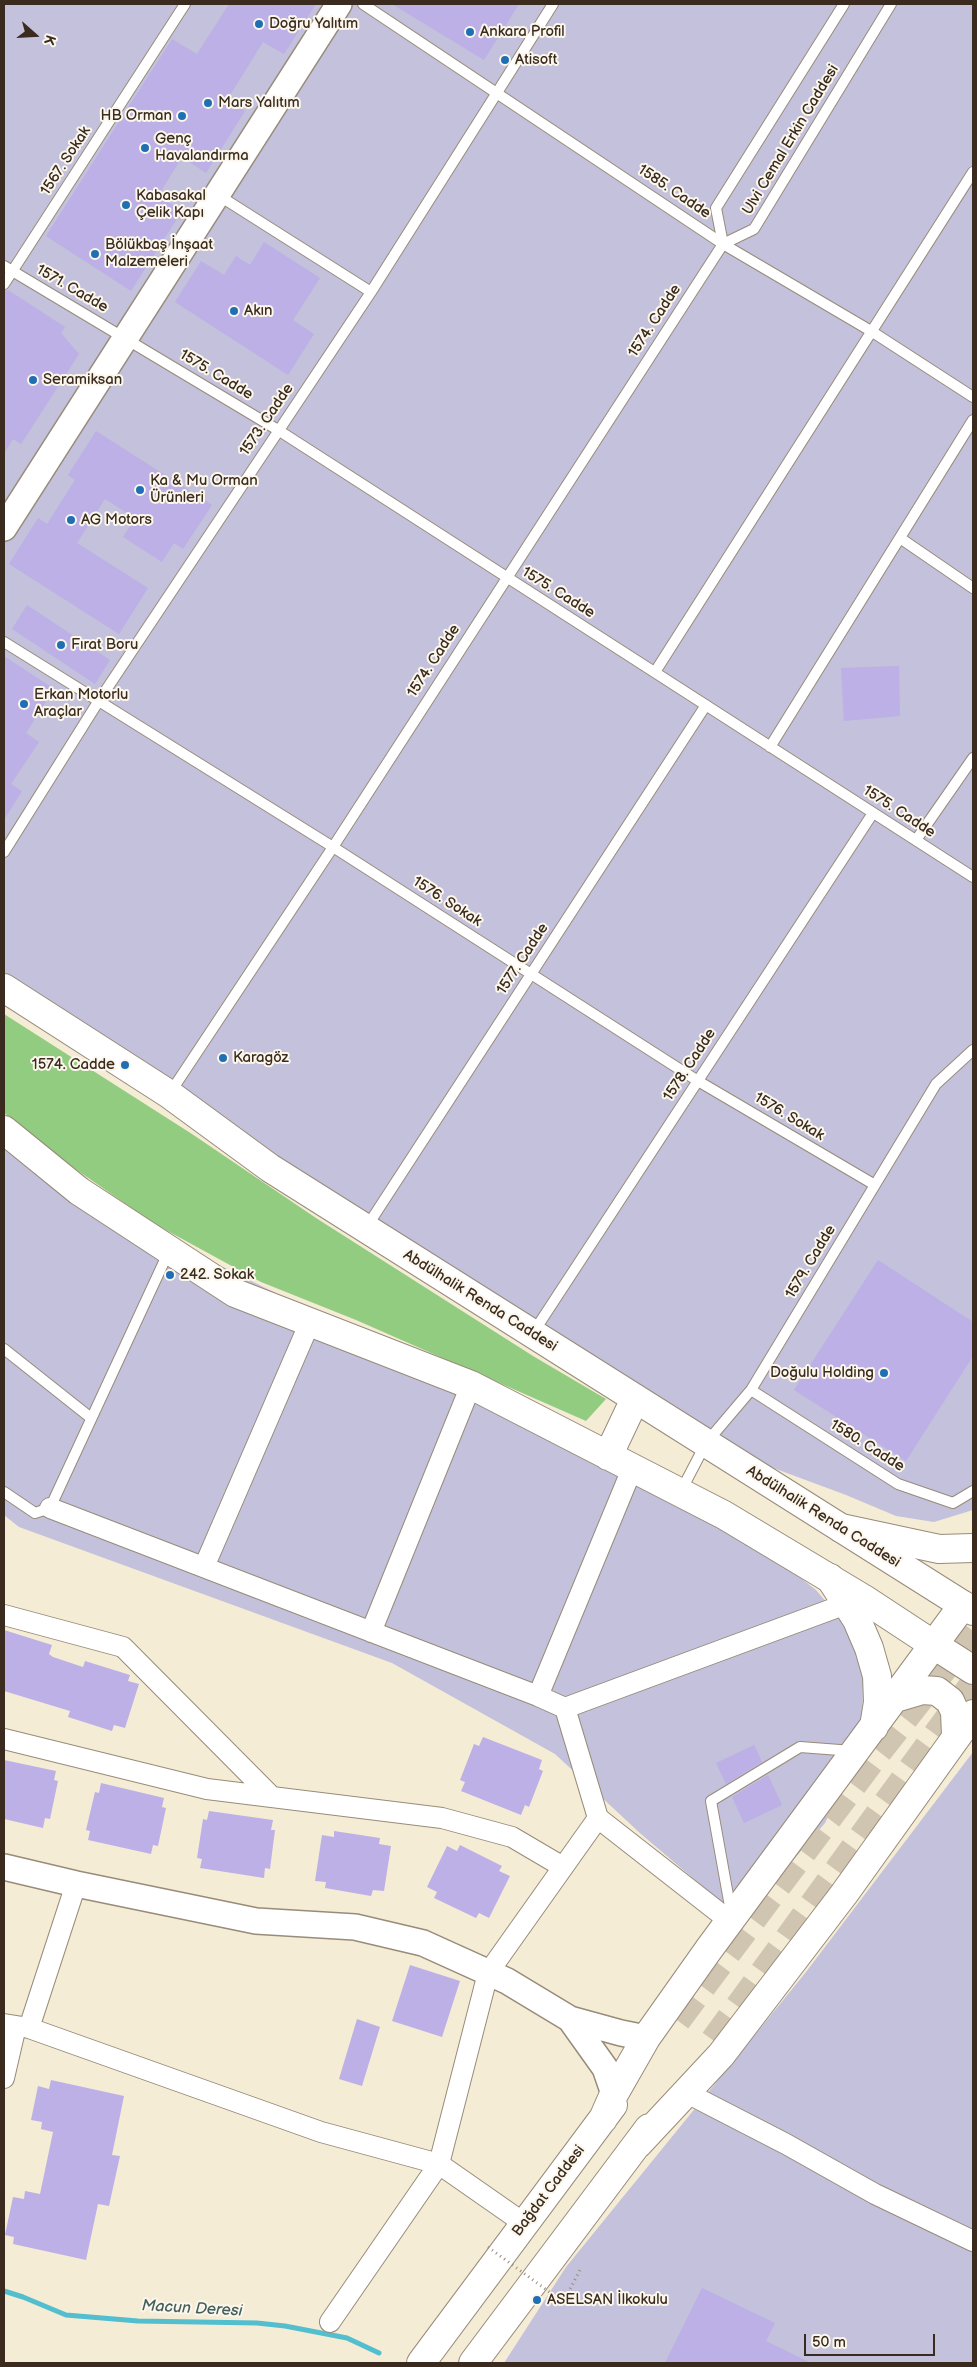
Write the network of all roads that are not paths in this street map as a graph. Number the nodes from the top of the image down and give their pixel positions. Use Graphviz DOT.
graph roads {
  1 [pos="185,4"];
  2 [pos="339,4"];
  3 [pos="363,4"];
  4 [pos="553,4"];
  5 [pos="844,4"];
  6 [pos="891,4"];
  7 [pos="497,91"];
  8 [pos="973,172"];
  9 [pos="217,194"];
  10 [pos="723,244"];
  11 [pos="8,269"];
  12 [pos="4,284"];
  13 [pos="371,292"];
  14 [pos="871,331"];
  15 [pos="125,337"];
  16 [pos="973,396"];
  17 [pos="973,420"];
  18 [pos="278,430"];
  19 [pos="4,528"];
  20 [pos="900,538"];
  21 [pos="506,578"];
  22 [pos="973,588"];
  23 [pos="4,642"];
  24 [pos="654,672"];
  25 [pos="98,702"];
  26 [pos="706,705"];
  27 [pos="770,747"];
  28 [pos="973,758"];
  29 [pos="873,813"];
  30 [pos="916,840"];
  31 [pos="333,847"];
  32 [pos="4,852"];
  33 [pos="973,877"];
  34 [pos="531,974"];
  35 [pos="4,988"];
  36 [pos="973,1050"];
  37 [pos="698,1081"];
  38 [pos="170,1094"];
  39 [pos="4,1130"];
  40 [pos="875,1186"];
  41 [pos="366,1229"];
  42 [pos="169,1250"];
  43 [pos="310,1322"];
  44 [pos="532,1334"];
  45 [pos="4,1349"];
  46 [pos="471,1385"];
  47 [pos="751,1390"];
  48 [pos="635,1399"];
  49 [pos="91,1418"];
  50 [pos="706,1443"];
  51 [pos="608,1456"];
  52 [pos="632,1469"];
  53 [pos="973,1491"];
  54 [pos="4,1492"];
  55 [pos="680,1493"];
  56 [pos="50,1508"];
  57 [pos="841,1528"];
  58 [pos="973,1548"];
  59 [pos="204,1567"];
  60 [pos="830,1578"];
  61 [pos="970,1602"];
  62 [pos="846,1604"];
  63 [pos="4,1616"];
  64 [pos="371,1632"];
  65 [pos="934,1644"];
  66 [pos="973,1670"];
  67 [pos="538,1696"];
  68 [pos="895,1698"];
  69 [pos="565,1708"];
  70 [pos="973,1714"];
  71 [pos="874,1727"];
  72 [pos="4,1739"];
  73 [pos="957,1744"];
  74 [pos="856,1751"];
  75 [pos="272,1797"];
  76 [pos="598,1818"];
  77 [pos="4,1867"];
  78 [pos="563,1868"];
  79 [pos="76,1884"];
  80 [pos="731,1920"];
  81 [pos="488,1973"];
  82 [pos="570,2018"];
  83 [pos="677,2020"];
  84 [pos="16,2026"];
  85 [pos="646,2038"];
  86 [pos="714,2041"];
  87 [pos="4,2078"];
  88 [pos="687,2093"];
  89 [pos="614,2094"];
  90 [pos="603,2119"];
  91 [pos="638,2144"];
  92 [pos="439,2164"];
  93 [pos="525,2224"];
  94 [pos="973,2242"];
  95 [pos="330,2322"];
  96 [pos="421,2363"];
  97 [pos="473,2363"];
  1 -- 11 [label="lane, 1567. Sokak"];
  2 -- 9 [label="street"];
  3 -- 7 [label="lane, 1585. Cadde"];
  4 -- 7 [label="lane, 1573. Cadde"];
  5 -- 10 [label="lane, Ulvi Cemal Erkin Caddesi"];
  6 -- 10 [label="lane, Ulvi Cemal Erkin Caddesi"];
  7 -- 10 [label="lane, 1585. Cadde"];
  7 -- 13 [label="lane, 1573. Cadde"];
  8 -- 14 [label="lane"];
  9 -- 13 [label="lane"];
  9 -- 15 [label="street"];
  10 -- 14 [label="lane, 1585. Cadde"];
  10 -- 21 [label="lane, 1574. Cadde"];
  11 -- 12 [label="lane, 1567. Sokak"];
  11 -- 15 [label="lane, 1571. Cadde"];
  13 -- 18 [label="lane, 1573. Cadde"];
  14 -- 16 [label="lane, 1585. Cadde"];
  14 -- 24 [label="lane"];
  15 -- 18 [label="lane, 1575. Cadde"];
  15 -- 19 [label="street"];
  17 -- 20 [label="lane"];
  18 -- 21 [label="lane, 1575. Cadde"];
  18 -- 25 [label="lane, 1573. Cadde"];
  20 -- 22 [label="lane"];
  20 -- 27 [label="lane"];
  21 -- 24 [label="lane, 1575. Cadde"];
  21 -- 31 [label="lane, 1574. Cadde"];
  23 -- 25 [label="lane, 1576. Sokak"];
  24 -- 26 [label="lane, 1575. Cadde"];
  25 -- 31 [label="lane, 1576. Sokak"];
  25 -- 32 [label="lane, 1573. Cadde"];
  26 -- 27 [label="lane, 1575. Cadde"];
  26 -- 34 [label="lane, 1577. Cadde"];
  27 -- 29 [label="lane, 1575. Cadde"];
  28 -- 30 [label="lane"];
  29 -- 30 [label="lane, 1575. Cadde"];
  29 -- 37 [label="lane, 1578. Cadde"];
  30 -- 33 [label="lane, 1575. Cadde"];
  31 -- 34 [label="lane, 1576. Sokak"];
  31 -- 38 [label="lane, 1574. Cadde"];
  34 -- 37 [label="lane, 1576. Sokak"];
  34 -- 41 [label="lane, 1577. Cadde"];
  35 -- 38 [label="main road, Abdülhalik Renda Caddesi"];
  36 -- 40 [label="lane, 1579. Cadde"];
  37 -- 40 [label="lane, 1576. Sokak"];
  37 -- 44 [label="lane, 1578. Cadde"];
  38 -- 41 [label="main road, Abdülhalik Renda Caddesi"];
  39 -- 42 [label="main road"];
  40 -- 47 [label="lane, 1579. Cadde"];
  41 -- 44 [label="main road, Abdülhalik Renda Caddesi"];
  42 -- 43 [label="main road"];
  42 -- 49 [label="lane"];
  43 -- 46 [label="main road"];
  43 -- 59 [label="street"];
  44 -- 48 [label="main road, Abdülhalik Renda Caddesi"];
  45 -- 49 [label="lane"];
  46 -- 51 [label="main road"];
  46 -- 64 [label="street"];
  47 -- 50 [label="lane, 1579. Cadde"];
  47 -- 53 [label="lane, 1580. Cadde"];
  48 -- 50 [label="main road, Abdülhalik Renda Caddesi"];
  48 -- 51 [label="main road"];
  49 -- 56 [label="lane"];
  50 -- 55 [label="lane, 1579. Cadde"];
  50 -- 57 [label="main road, Abdülhalik Renda Caddesi"];
  51 -- 52 [label="main road"];
  52 -- 55 [label="main road"];
  52 -- 67 [label="street"];
  54 -- 56 [label="lane"];
  55 -- 60 [label="main road"];
  56 -- 59 [label="street"];
  57 -- 58 [label="main road"];
  57 -- 61 [label="main road, Abdülhalik Renda Caddesi"];
  59 -- 64 [label="street"];
  60 -- 62 [label="main road"];
  60 -- 65 [label="main road"];
  61 -- 65 [label="main road"];
  62 -- 69 [label="street"];
  62 -- 71 [label="main road"];
  63 -- 75 [label="street"];
  64 -- 67 [label="street"];
  65 -- 66 [label="main road"];
  65 -- 68 [label="main road"];
  67 -- 69 [label="street"];
  68 -- 71 [label="main road"];
  68 -- 73 [label="main road"];
  69 -- 76 [label="street"];
  70 -- 73 [label="main road"];
  71 -- 74 [label="main road"];
  72 -- 75 [label="street"];
  73 -- 88 [label="main road"];
  74 -- 80 [label="main road"];
  74 -- 80 [label="lane"];
  75 -- 78 [label="street"];
  76 -- 78 [label="street"];
  76 -- 80 [label="street"];
  77 -- 79 [label="street"];
  78 -- 81 [label="street"];
  79 -- 81 [label="street"];
  79 -- 84 [label="street"];
  80 -- 85 [label="main road"];
  81 -- 82 [label="street"];
  81 -- 92 [label="street"];
  82 -- 85 [label="street"];
  82 -- 89 [label="street"];
  83 -- 90 [label="main road, Bağdat Caddesi"];
  84 -- 87 [label="street"];
  84 -- 92 [label="street"];
  85 -- 89 [label="main road"];
  86 -- 91 [label="main road"];
  88 -- 91 [label="main road"];
  88 -- 94 [label="street"];
  89 -- 90 [label="main road"];
  90 -- 93 [label="main road, Bağdat Caddesi"];
  91 -- 97 [label="main road"];
  92 -- 93 [label="street"];
  92 -- 95 [label="street"];
  93 -- 96 [label="main road, Bağdat Caddesi"];
}
